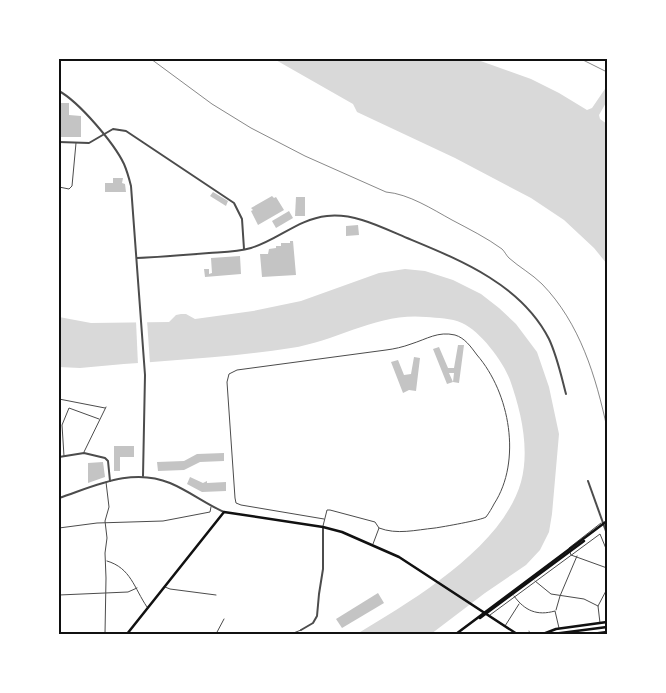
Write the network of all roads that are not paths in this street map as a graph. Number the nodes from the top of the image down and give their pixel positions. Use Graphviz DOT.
graph roads {
  1 [pos="59,91"];
  2 [pos="104,135"];
  3 [pos="59,142"];
  4 [pos="76,143"];
  5 [pos="59,187"];
  6 [pos="244,249"];
  7 [pos="137,258"];
  8 [pos="566,394"];
  9 [pos="59,399"];
  10 [pos="100,419"];
  11 [pos="59,424"];
  12 [pos="62,425"];
  13 [pos="84,453"];
  14 [pos="64,456"];
  15 [pos="59,457"];
  16 [pos="143,476"];
  17 [pos="110,481"];
  18 [pos="588,481"];
  19 [pos="106,482"];
  20 [pos="59,498"];
  21 [pos="212,506"];
  22 [pos="224,512"];
  23 [pos="324,519"];
  24 [pos="603,522"];
  25 [pos="607,522"];
  26 [pos="106,523"];
  27 [pos="59,528"];
  28 [pos="323,528"];
  29 [pos="378,528"];
  30 [pos="607,534"];
  31 [pos="373,545"];
  32 [pos="607,551"];
  33 [pos="571,554"];
  34 [pos="577,556"];
  35 [pos="106,560"];
  36 [pos="607,568"];
  37 [pos="535,581"];
  38 [pos="165,587"];
  39 [pos="137,588"];
  40 [pos="607,588"];
  41 [pos="106,593"];
  42 [pos="59,595"];
  43 [pos="216,595"];
  44 [pos="514,596"];
  45 [pos="560,596"];
  46 [pos="519,604"];
  47 [pos="598,606"];
  48 [pos="148,608"];
  49 [pos="555,611"];
  50 [pos="490,615"];
  51 [pos="224,619"];
  52 [pos="607,622"];
  53 [pos="600,623"];
  54 [pos="505,626"];
  55 [pos="607,627"];
  56 [pos="559,629"];
  57 [pos="301,630"];
  58 [pos="607,632"];
  59 [pos="59,633"];
  60 [pos="98,634"];
  61 [pos="105,634"];
  62 [pos="127,634"];
  63 [pos="216,634"];
  64 [pos="293,634"];
  65 [pos="457,634"];
  66 [pos="518,634"];
  67 [pos="544,634"];
  68 [pos="553,634"];
  69 [pos="592,634"];
  1 -- 2 [label="street"];
  2 -- 4 [label="street"];
  2 -- 6 [label="street"];
  2 -- 7 [label="street"];
  3 -- 4 [label="street"];
  4 -- 5 [label="street"];
  6 -- 7 [label="street"];
  6 -- 8 [label="street"];
  7 -- 16 [label="street"];
  9 -- 10 [label="street"];
  10 -- 12 [label="street"];
  10 -- 13 [label="street"];
  11 -- 12 [label="street"];
  12 -- 14 [label="street"];
  13 -- 14 [label="street"];
  13 -- 17 [label="street"];
  14 -- 15 [label="street"];
  16 -- 17 [label="street"];
  16 -- 21 [label="street"];
  17 -- 19 [label="street"];
  18 -- 24 [label="street"];
  19 -- 20 [label="street"];
  19 -- 26 [label="street"];
  21 -- 22 [label="street"];
  21 -- 26 [label="street"];
  22 -- 28 [label="main road"];
  22 -- 38 [label="main road"];
  23 -- 28 [label="street"];
  23 -- 29 [label="street"];
  23 -- 29 [label="street"];
  24 -- 30 [label="street"];
  24 -- 33 [label="street"];
  25 -- 65 [label="main road"];
  26 -- 27 [label="street"];
  26 -- 35 [label="street"];
  28 -- 31 [label="main road"];
  28 -- 57 [label="street"];
  29 -- 31 [label="street"];
  31 -- 50 [label="main road"];
  32 -- 33 [label="street"];
  33 -- 34 [label="street"];
  33 -- 37 [label="street"];
  34 -- 36 [label="street"];
  34 -- 45 [label="street"];
  35 -- 39 [label="street"];
  35 -- 41 [label="street"];
  37 -- 44 [label="street"];
  37 -- 45 [label="street"];
  38 -- 43 [label="street"];
  38 -- 48 [label="main road"];
  39 -- 41 [label="street"];
  39 -- 48 [label="street"];
  40 -- 47 [label="street"];
  41 -- 42 [label="street"];
  41 -- 61 [label="street"];
  44 -- 46 [label="street"];
  44 -- 50 [label="street"];
  45 -- 47 [label="street"];
  45 -- 49 [label="street"];
  46 -- 49 [label="street"];
  46 -- 54 [label="street"];
  47 -- 53 [label="street"];
  48 -- 62 [label="main road"];
  49 -- 56 [label="street"];
  50 -- 54 [label="main road"];
  51 -- 63 [label="street"];
  52 -- 53 [label="main road"];
  53 -- 56 [label="main road"];
  54 -- 66 [label="main road"];
  55 -- 68 [label="main road"];
  56 -- 67 [label="main road"];
  57 -- 64 [label="street"];
  58 -- 69 [label="main road"];
  59 -- 60 [label="street"];
}
